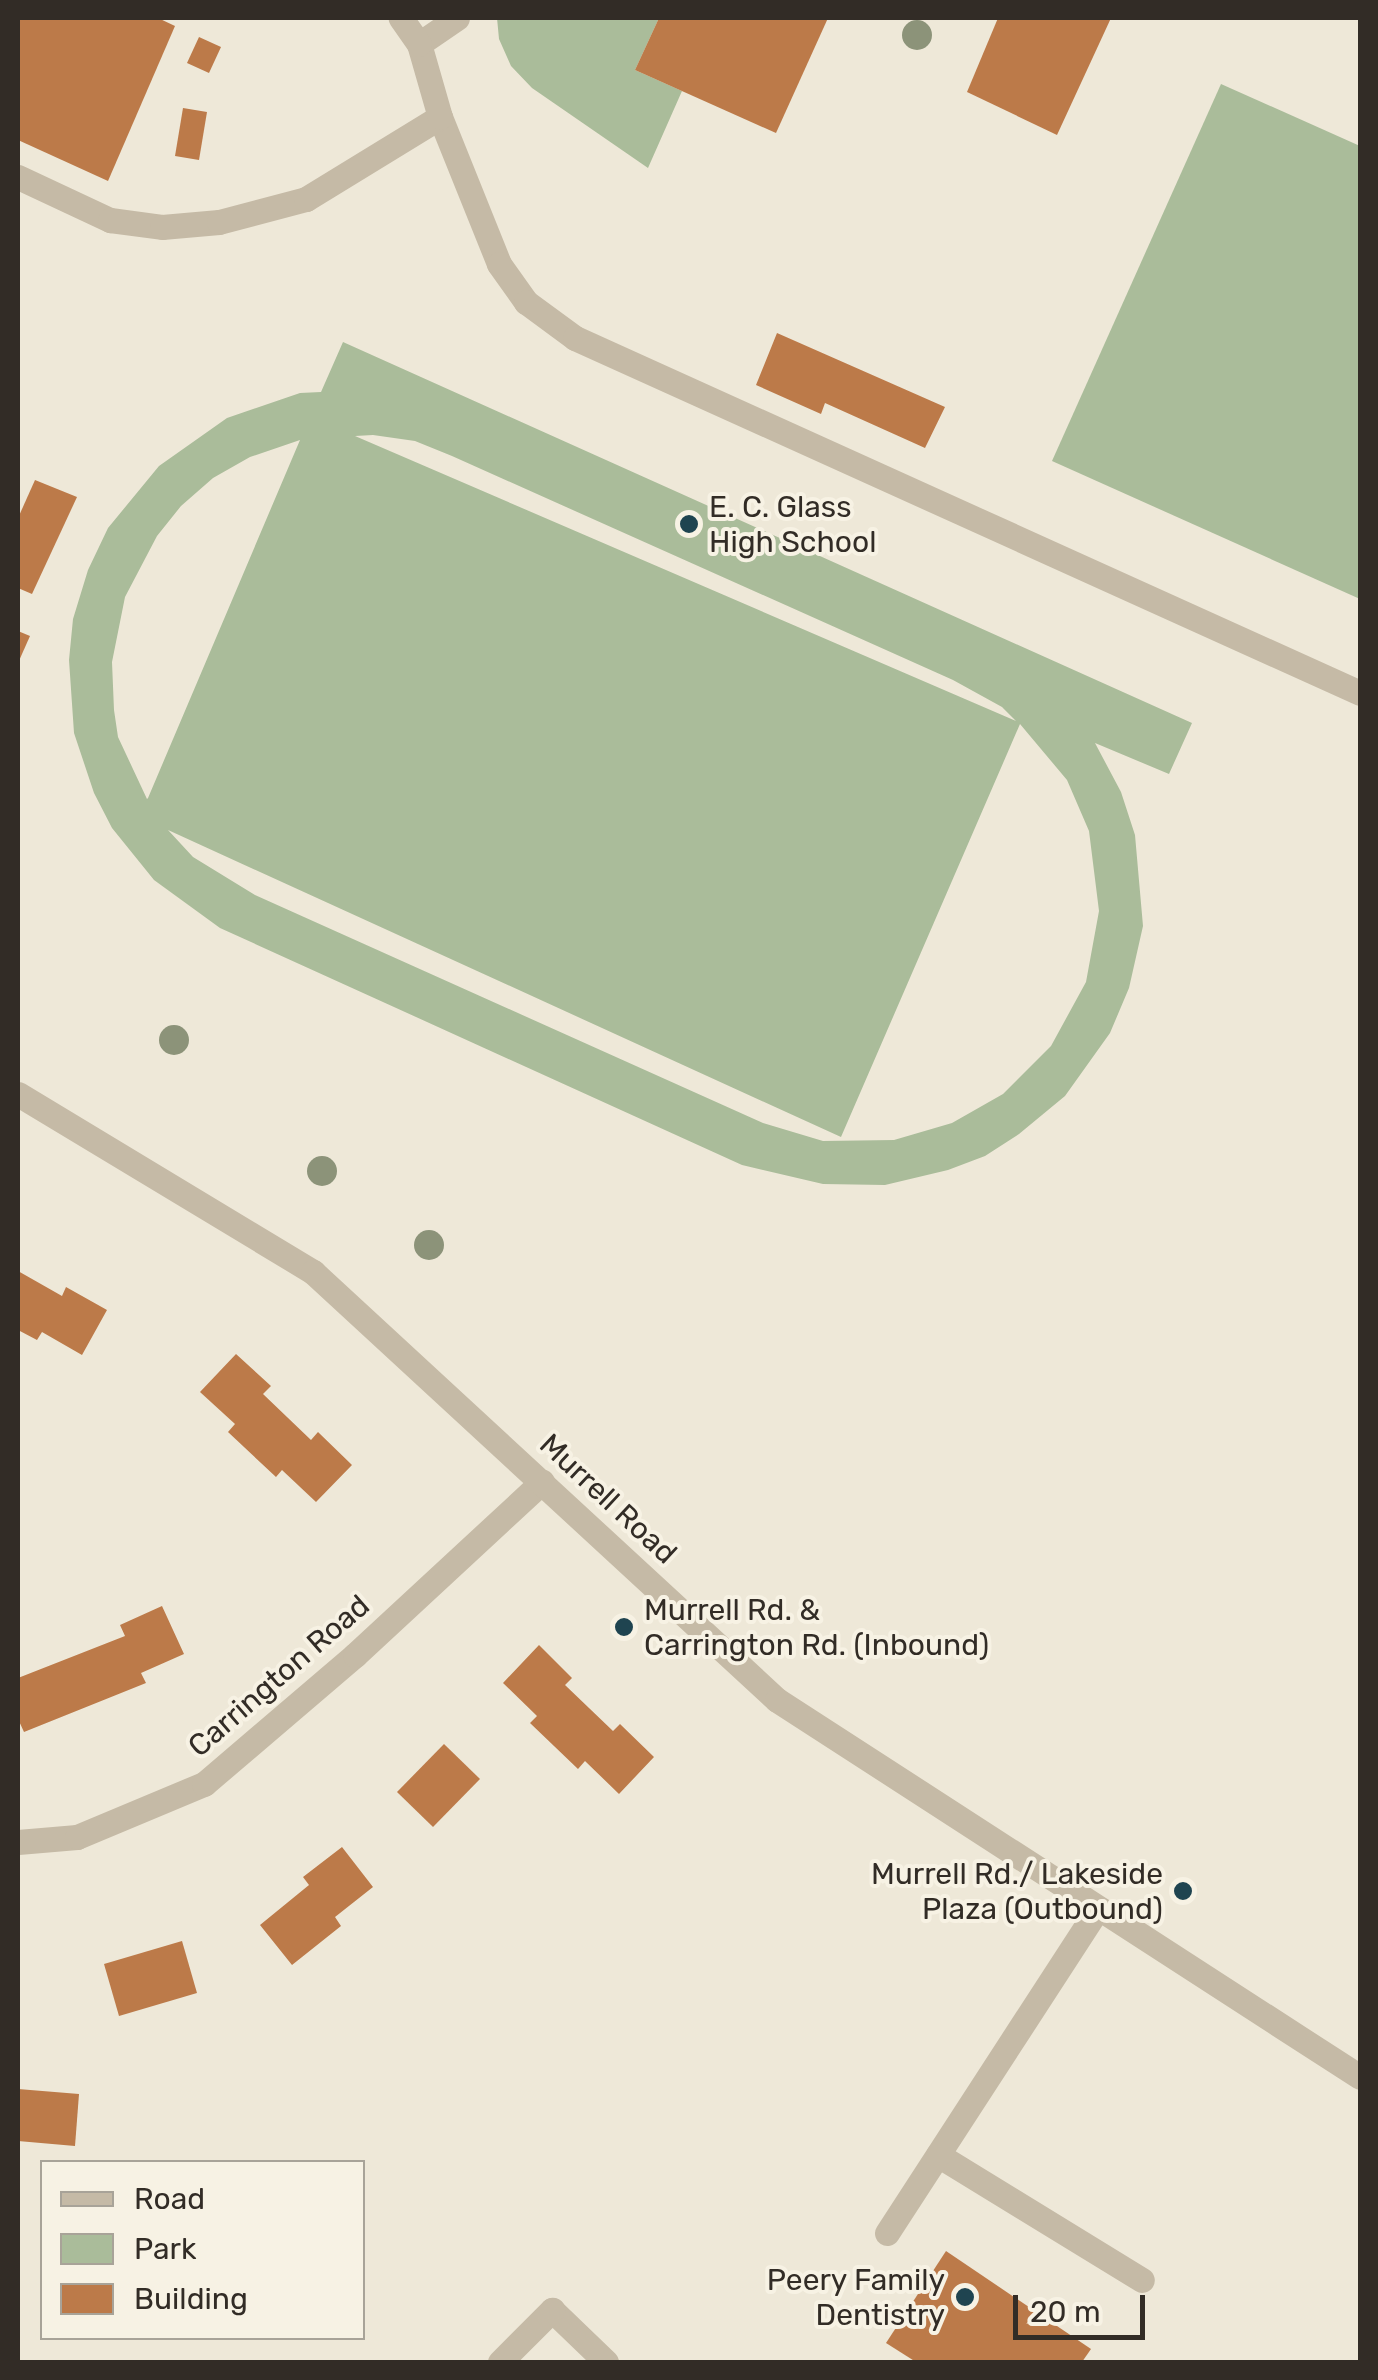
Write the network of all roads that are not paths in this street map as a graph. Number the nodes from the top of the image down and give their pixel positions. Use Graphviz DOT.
graph roads {
  1 [pos="402,18"];
  2 [pos="457,18"];
  3 [pos="419,44"];
  4 [pos="440,117"];
  5 [pos="18,178"];
  6 [pos="1360,693"];
  7 [pos="18,1094"];
  8 [pos="542,1482"];
  9 [pos="18,1842"];
  10 [pos="1098,1908"];
  11 [pos="1360,2077"];
  12 [pos="938,2155"];
  13 [pos="887,2233"];
  14 [pos="1142,2280"];
  15 [pos="500,2362"];
  16 [pos="606,2362"];
  1 -- 3 [label="street"];
  2 -- 3 [label="street"];
  3 -- 4 [label="street"];
  4 -- 5 [label="street"];
  4 -- 6 [label="street"];
  7 -- 8 [label="street, Murrell Road"];
  8 -- 9 [label="street, Carrington Road"];
  8 -- 10 [label="street, Murrell Road"];
  10 -- 11 [label="street, Murrell Road"];
  10 -- 12 [label="street"];
  12 -- 13 [label="street"];
  12 -- 14 [label="street"];
  15 -- 16 [label="street"];
}
